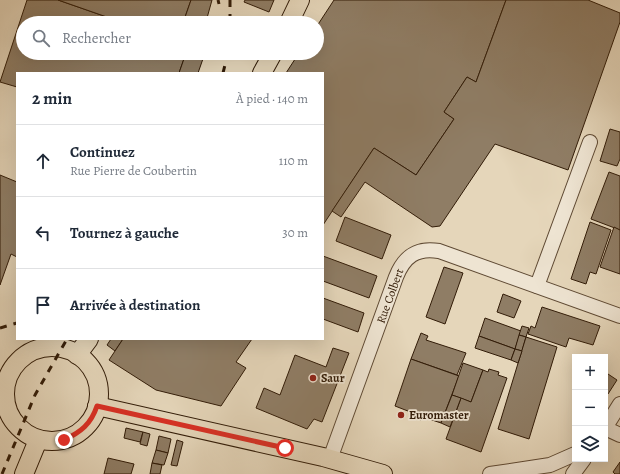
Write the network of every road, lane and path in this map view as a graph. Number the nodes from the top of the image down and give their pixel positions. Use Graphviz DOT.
graph roads {
  1 [pos="300,0"];
  2 [pos="292,16"];
  3 [pos="268,60"];
  4 [pos="262,72"];
  5 [pos="590,142"];
  6 [pos="537,286"];
  7 [pos="620,316"];
  8 [pos="88,340"];
  9 [pos="77,355"];
  10 [pos="3,379"];
  11 [pos="620,404"];
  12 [pos="97,406"];
  13 [pos="606,426"];
  14 [pos="608,429"];
  15 [pos="620,435"];
  16 [pos="38,440"];
  17 [pos="572,456"];
  18 [pos="330,459"];
  19 [pos="582,462"];
  20 [pos="553,469"];
  21 [pos="24,474"];
  22 [pos="383,474"];
  23 [pos="490,474"];
  24 [pos="573,474"];
  1 -- 2 [label="main road"];
  3 -- 4 [label="main road"];
  5 -- 6 [label="street"];
  6 -- 7 [label="street, Rue Colbert"];
  6 -- 18 [label="street, Rue Colbert"];
  8 -- 9 [label="main road"];
  9 -- 10 [label="main road"];
  9 -- 12 [label="main road"];
  10 -- 16 [label="main road"];
  11 -- 13 [label="street"];
  12 -- 16 [label="main road"];
  12 -- 18 [label="main road"];
  14 -- 15 [label="street"];
  16 -- 21 [label="main road"];
  17 -- 20 [label="street"];
  18 -- 22 [label="main road"];
  19 -- 24 [label="street"];
  20 -- 23 [label="street"];
}
